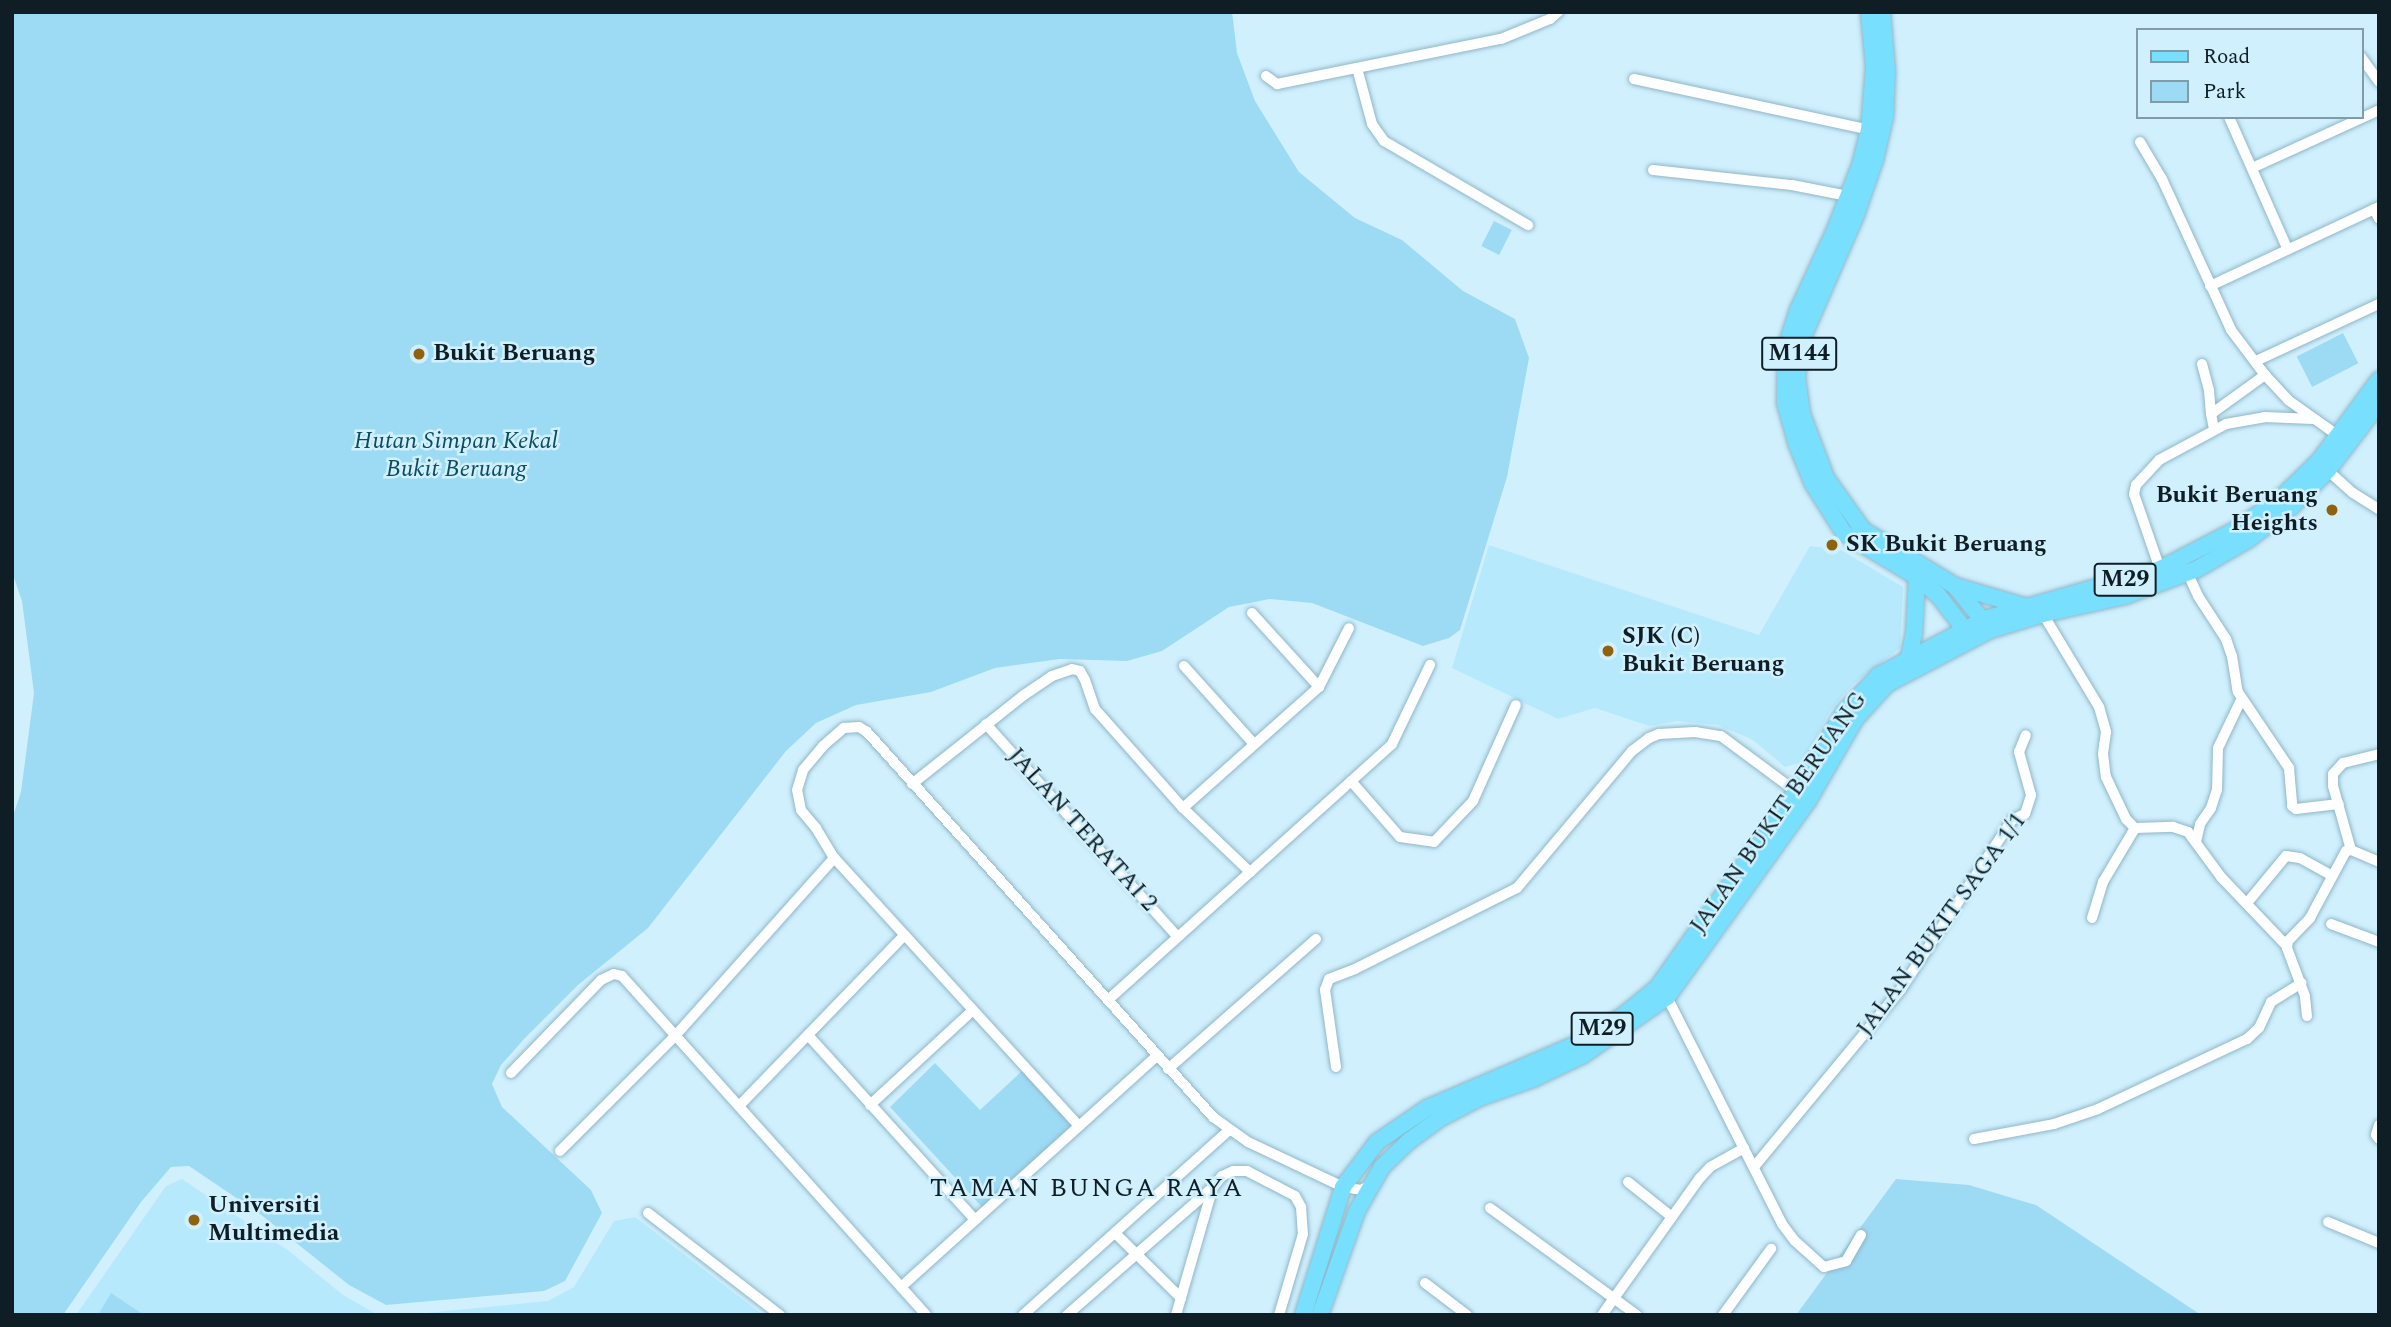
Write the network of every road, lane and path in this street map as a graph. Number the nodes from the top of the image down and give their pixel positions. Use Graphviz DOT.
graph roads {
  1 [pos="1558,12"];
  2 [pos="1869,12"];
  3 [pos="1882,12"];
  4 [pos="2363,60"];
  5 [pos="1357,68"];
  6 [pos="1266,76"];
  7 [pos="1634,79"];
  8 [pos="2379,82"];
  9 [pos="2379,110"];
  10 [pos="2363,117"];
  11 [pos="2230,119"];
  12 [pos="2359,119"];
  13 [pos="1869,130"];
  14 [pos="2140,142"];
  15 [pos="2252,168"];
  16 [pos="1653,170"];
  17 [pos="1848,196"];
  18 [pos="2377,212"];
  19 [pos="1528,225"];
  20 [pos="2287,248"];
  21 [pos="2210,286"];
  22 [pos="2379,304"];
  23 [pos="2256,361"];
  24 [pos="2202,364"];
  25 [pos="2265,375"];
  26 [pos="2379,380"];
  27 [pos="2379,403"];
  28 [pos="2211,414"];
  29 [pos="2313,419"];
  30 [pos="2214,429"];
  31 [pos="2344,440"];
  32 [pos="2323,466"];
  33 [pos="2379,509"];
  34 [pos="2160,569"];
  35 [pos="2187,572"];
  36 [pos="1917,577"];
  37 [pos="1955,586"];
  38 [pos="2024,606"];
  39 [pos="1252,613"];
  40 [pos="2043,614"];
  41 [pos="1987,625"];
  42 [pos="1349,628"];
  43 [pos="1968,633"];
  44 [pos="1909,657"];
  45 [pos="1184,666"];
  46 [pos="1430,666"];
  47 [pos="1318,687"];
  48 [pos="2242,698"];
  49 [pos="1516,705"];
  50 [pos="986,724"];
  51 [pos="2026,734"];
  52 [pos="1254,744"];
  53 [pos="2379,754"];
  54 [pos="1351,781"];
  55 [pos="912,784"];
  56 [pos="1802,796"];
  57 [pos="2339,804"];
  58 [pos="1183,808"];
  59 [pos="2135,828"];
  60 [pos="2196,842"];
  61 [pos="2351,850"];
  62 [pos="834,858"];
  63 [pos="2379,862"];
  64 [pos="1250,872"];
  65 [pos="2332,876"];
  66 [pos="2247,903"];
  67 [pos="2092,918"];
  68 [pos="2331,924"];
  69 [pos="905,935"];
  70 [pos="1177,936"];
  71 [pos="1316,939"];
  72 [pos="2379,942"];
  73 [pos="2286,944"];
  74 [pos="2301,983"];
  75 [pos="1667,997"];
  76 [pos="1108,1000"];
  77 [pos="973,1010"];
  78 [pos="2307,1016"];
  79 [pos="808,1035"];
  80 [pos="675,1036"];
  81 [pos="1157,1056"];
  82 [pos="1336,1067"];
  83 [pos="1168,1069"];
  84 [pos="511,1073"];
  85 [pos="870,1105"];
  86 [pos="738,1106"];
  87 [pos="2379,1125"];
  88 [pos="1079,1126"];
  89 [pos="1229,1130"];
  90 [pos="1974,1139"];
  91 [pos="2379,1139"];
  92 [pos="1744,1148"];
  93 [pos="560,1151"];
  94 [pos="1754,1167"];
  95 [pos="1628,1182"];
  96 [pos="1371,1185"];
  97 [pos="1343,1186"];
  98 [pos="1213,1187"];
  99 [pos="1490,1208"];
  100 [pos="1357,1211"];
  101 [pos="648,1213"];
  102 [pos="1672,1217"];
  103 [pos="975,1220"];
  104 [pos="2328,1222"];
  105 [pos="1115,1233"];
  106 [pos="1860,1235"];
  107 [pos="2379,1243"];
  108 [pos="1771,1249"];
  109 [pos="1135,1255"];
  110 [pos="1425,1283"];
  111 [pos="901,1287"];
  112 [pos="1181,1298"];
  113 [pos="1614,1298"];
  114 [pos="780,1315"];
  115 [pos="926,1315"];
  116 [pos="1023,1315"];
  117 [pos="1067,1315"];
  118 [pos="1176,1315"];
  119 [pos="1279,1315"];
  120 [pos="1303,1315"];
  121 [pos="1320,1315"];
  122 [pos="1467,1315"];
  123 [pos="1602,1315"];
  124 [pos="1637,1315"];
  125 [pos="1723,1315"];
  1 -- 5 [label="street"];
  2 -- 13 [label="main road, M144"];
  3 -- 37 [label="main road, M144"];
  4 -- 8 [label="street"];
  5 -- 6 [label="street"];
  5 -- 19 [label="street"];
  7 -- 13 [label="street"];
  9 -- 10 [label="street"];
  11 -- 15 [label="street"];
  12 -- 15 [label="street"];
  13 -- 17 [label="main road, M144"];
  14 -- 21 [label="street"];
  15 -- 20 [label="street"];
  16 -- 17 [label="street"];
  17 -- 36 [label="main road, M144"];
  18 -- 20 [label="street"];
  20 -- 21 [label="street"];
  21 -- 23 [label="street"];
  22 -- 23 [label="street"];
  23 -- 25 [label="street"];
  24 -- 28 [label="street"];
  25 -- 28 [label="street"];
  25 -- 29 [label="street"];
  26 -- 31 [label="main road, JALAN BUKIT BERUANG / M29"];
  27 -- 31 [label="main road, JALAN BUKIT BERUANG / M29"];
  28 -- 30 [label="street"];
  29 -- 30 [label="street"];
  29 -- 31 [label="street"];
  30 -- 34 [label="street"];
  31 -- 32 [label="main road, JALAN BUKIT BERUANG / M29"];
  32 -- 33 [label="street"];
  32 -- 34 [label="main road, JALAN BUKIT BERUANG / M29"];
  32 -- 35 [label="main road, JALAN BUKIT BERUANG / M29"];
  34 -- 38 [label="main road, JALAN BUKIT BERUANG / M29"];
  35 -- 40 [label="main road, JALAN BUKIT BERUANG / M29"];
  35 -- 48 [label="street"];
  36 -- 43 [label="main road, M144"];
  36 -- 44 [label="main road"];
  37 -- 38 [label="main road"];
  37 -- 41 [label="main road, M144"];
  38 -- 41 [label="main road, JALAN BUKIT BERUANG / M29"];
  39 -- 47 [label="street"];
  40 -- 41 [label="main road, JALAN BUKIT BERUANG / M29"];
  40 -- 59 [label="street"];
  41 -- 43 [label="main road, JALAN BUKIT BERUANG / M29"];
  42 -- 47 [label="street"];
  43 -- 44 [label="main road, JALAN BUKIT BERUANG / M29"];
  43 -- 56 [label="main road, JALAN BUKIT BERUANG / M29"];
  44 -- 56 [label="main road, JALAN BUKIT BERUANG / M29"];
  45 -- 52 [label="street"];
  46 -- 54 [label="street"];
  47 -- 52 [label="street"];
  48 -- 57 [label="street"];
  48 -- 60 [label="street"];
  49 -- 54 [label="street"];
  50 -- 55 [label="street"];
  50 -- 58 [label="street"];
  50 -- 70 [label="street, JALAN TERATAI 2"];
  51 -- 94 [label="street, JALAN BUKIT SAGA 1/1"];
  52 -- 58 [label="street"];
  53 -- 57 [label="street"];
  54 -- 64 [label="street"];
  55 -- 62 [label="street"];
  55 -- 76 [label="street"];
  56 -- 75 [label="main road, JALAN BUKIT BERUANG / M29"];
  56 -- 82 [label="street"];
  56 -- 97 [label="main road, JALAN BUKIT BERUANG / M29"];
  57 -- 61 [label="street"];
  58 -- 64 [label="street"];
  59 -- 60 [label="street"];
  59 -- 67 [label="street"];
  60 -- 66 [label="street"];
  61 -- 63 [label="street"];
  61 -- 65 [label="street"];
  62 -- 69 [label="street"];
  62 -- 80 [label="street"];
  64 -- 70 [label="street"];
  65 -- 66 [label="street"];
  65 -- 73 [label="street"];
  66 -- 73 [label="street"];
  68 -- 72 [label="street"];
  69 -- 77 [label="street"];
  69 -- 79 [label="street"];
  70 -- 76 [label="street"];
  71 -- 83 [label="street"];
  73 -- 74 [label="street"];
  74 -- 78 [label="street"];
  74 -- 90 [label="street"];
  75 -- 92 [label="street"];
  75 -- 96 [label="main road, JALAN BUKIT BERUANG / M29"];
  76 -- 81 [label="street"];
  77 -- 85 [label="street"];
  77 -- 88 [label="street"];
  79 -- 85 [label="street"];
  79 -- 86 [label="street"];
  80 -- 84 [label="street"];
  80 -- 86 [label="street"];
  80 -- 93 [label="street"];
  81 -- 83 [label="street"];
  81 -- 88 [label="street"];
  83 -- 89 [label="street"];
  85 -- 103 [label="street"];
  86 -- 111 [label="street"];
  87 -- 91 [label="street"];
  88 -- 103 [label="street"];
  89 -- 97 [label="street"];
  89 -- 105 [label="street"];
  92 -- 94 [label="street"];
  92 -- 102 [label="street"];
  94 -- 106 [label="street"];
  95 -- 102 [label="street"];
  96 -- 97 [label="street"];
  96 -- 100 [label="main road, JALAN BUKIT BERUANG / M29"];
  97 -- 100 [label="street"];
  97 -- 120 [label="main road, JALAN BUKIT BERUANG / M29"];
  98 -- 109 [label="street"];
  98 -- 112 [label="street"];
  98 -- 119 [label="street"];
  99 -- 113 [label="street"];
  100 -- 121 [label="main road, JALAN BUKIT BERUANG / M29"];
  101 -- 114 [label="street"];
  102 -- 113 [label="street"];
  103 -- 111 [label="street"];
  104 -- 107 [label="street"];
  105 -- 109 [label="street"];
  105 -- 116 [label="street"];
  108 -- 125 [label="street"];
  109 -- 112 [label="street"];
  109 -- 117 [label="street"];
  110 -- 122 [label="street"];
  111 -- 115 [label="street"];
  112 -- 118 [label="street"];
  113 -- 123 [label="street"];
  113 -- 124 [label="street"];
}
